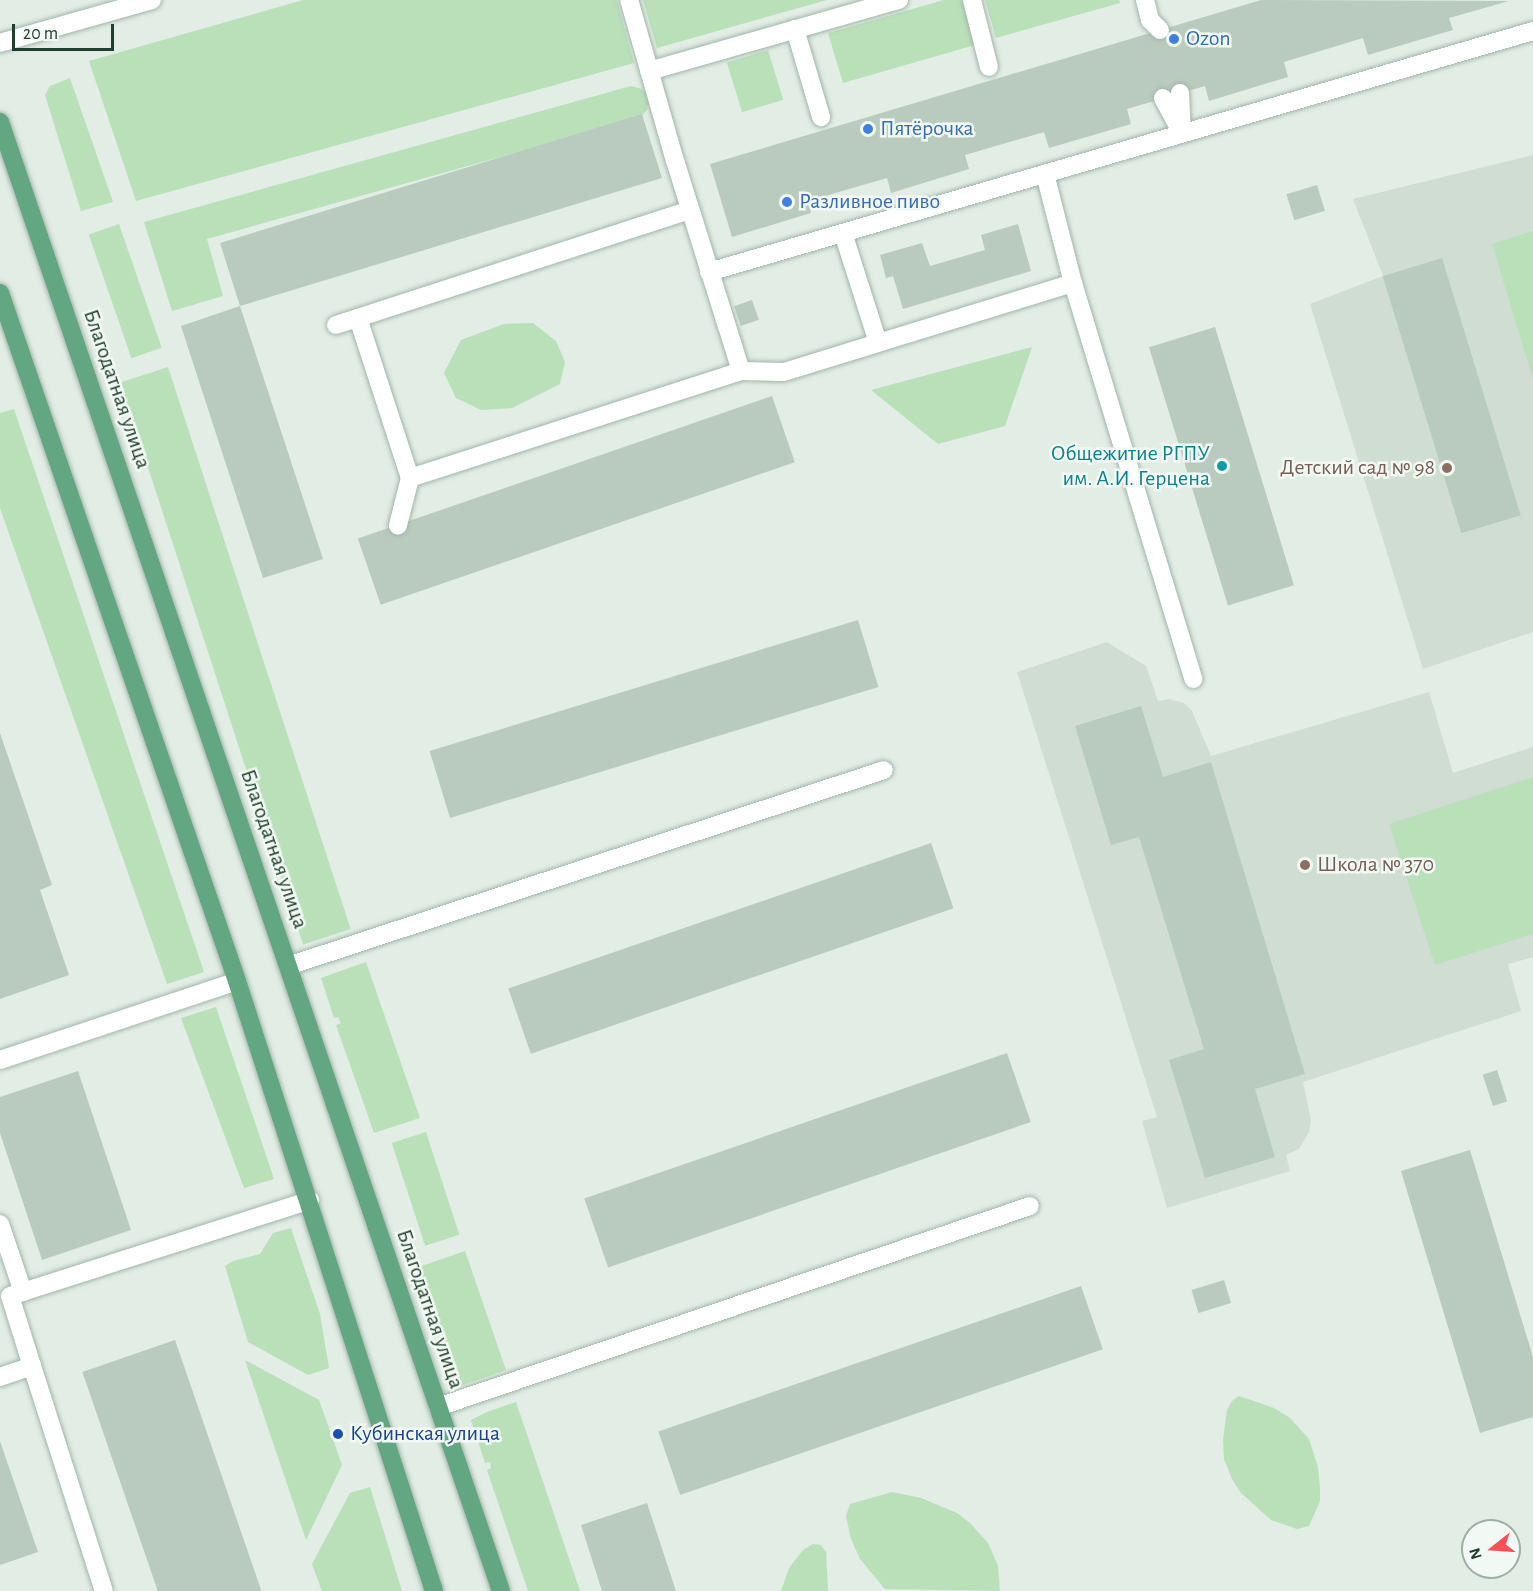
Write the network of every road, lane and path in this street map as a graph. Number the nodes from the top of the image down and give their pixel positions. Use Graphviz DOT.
graph roads {
  1 [pos="152,0"];
  2 [pos="629,0"];
  3 [pos="899,0"];
  4 [pos="972,0"];
  5 [pos="1145,0"];
  6 [pos="1152,28"];
  7 [pos="795,29"];
  8 [pos="1533,31"];
  9 [pos="0,43"];
  10 [pos="989,67"];
  11 [pos="649,71"];
  12 [pos="1172,96"];
  13 [pos="821,117"];
  14 [pos="0,122"];
  15 [pos="1182,134"];
  16 [pos="1045,174"];
  17 [pos="690,210"];
  18 [pos="843,233"];
  19 [pos="709,272"];
  20 [pos="1073,283"];
  21 [pos="0,293"];
  22 [pos="358,318"];
  23 [pos="336,325"];
  24 [pos="878,343"];
  25 [pos="741,371"];
  26 [pos="410,478"];
  27 [pos="398,525"];
  28 [pos="1193,680"];
  29 [pos="884,770"];
  30 [pos="288,966"];
  31 [pos="237,981"];
  32 [pos="0,1060"];
  33 [pos="310,1200"];
  34 [pos="1030,1206"];
  35 [pos="0,1224"];
  36 [pos="23,1292"];
  37 [pos="32,1366"];
  38 [pos="0,1377"];
  39 [pos="438,1407"];
  40 [pos="104,1591"];
  41 [pos="435,1591"];
  42 [pos="501,1591"];
  1 -- 9 [label="street"];
  2 -- 11 [label="street"];
  3 -- 7 [label="street"];
  4 -- 10 [label="street"];
  5 -- 6 [label="street"];
  7 -- 11 [label="street"];
  7 -- 13 [label="street"];
  8 -- 15 [label="street"];
  11 -- 17 [label="street"];
  12 -- 15 [label="street"];
  14 -- 30 [label="main road, Благодатная улица"];
  15 -- 16 [label="street"];
  16 -- 18 [label="street"];
  16 -- 20 [label="street"];
  17 -- 19 [label="street"];
  17 -- 22 [label="street"];
  18 -- 19 [label="street"];
  18 -- 24 [label="street"];
  19 -- 25 [label="street"];
  20 -- 24 [label="street"];
  20 -- 28 [label="street"];
  21 -- 31 [label="main road"];
  22 -- 23 [label="street"];
  22 -- 26 [label="street"];
  24 -- 25 [label="street"];
  25 -- 26 [label="street"];
  26 -- 27 [label="street"];
  29 -- 30 [label="street"];
  30 -- 39 [label="main road, Благодатная улица"];
  31 -- 32 [label="street"];
  31 -- 33 [label="main road"];
  33 -- 36 [label="street"];
  33 -- 41 [label="main road"];
  34 -- 39 [label="street"];
  35 -- 36 [label="street"];
  36 -- 37 [label="street"];
  37 -- 38 [label="street"];
  37 -- 40 [label="street"];
  39 -- 42 [label="main road, Благодатная улица"];
}
